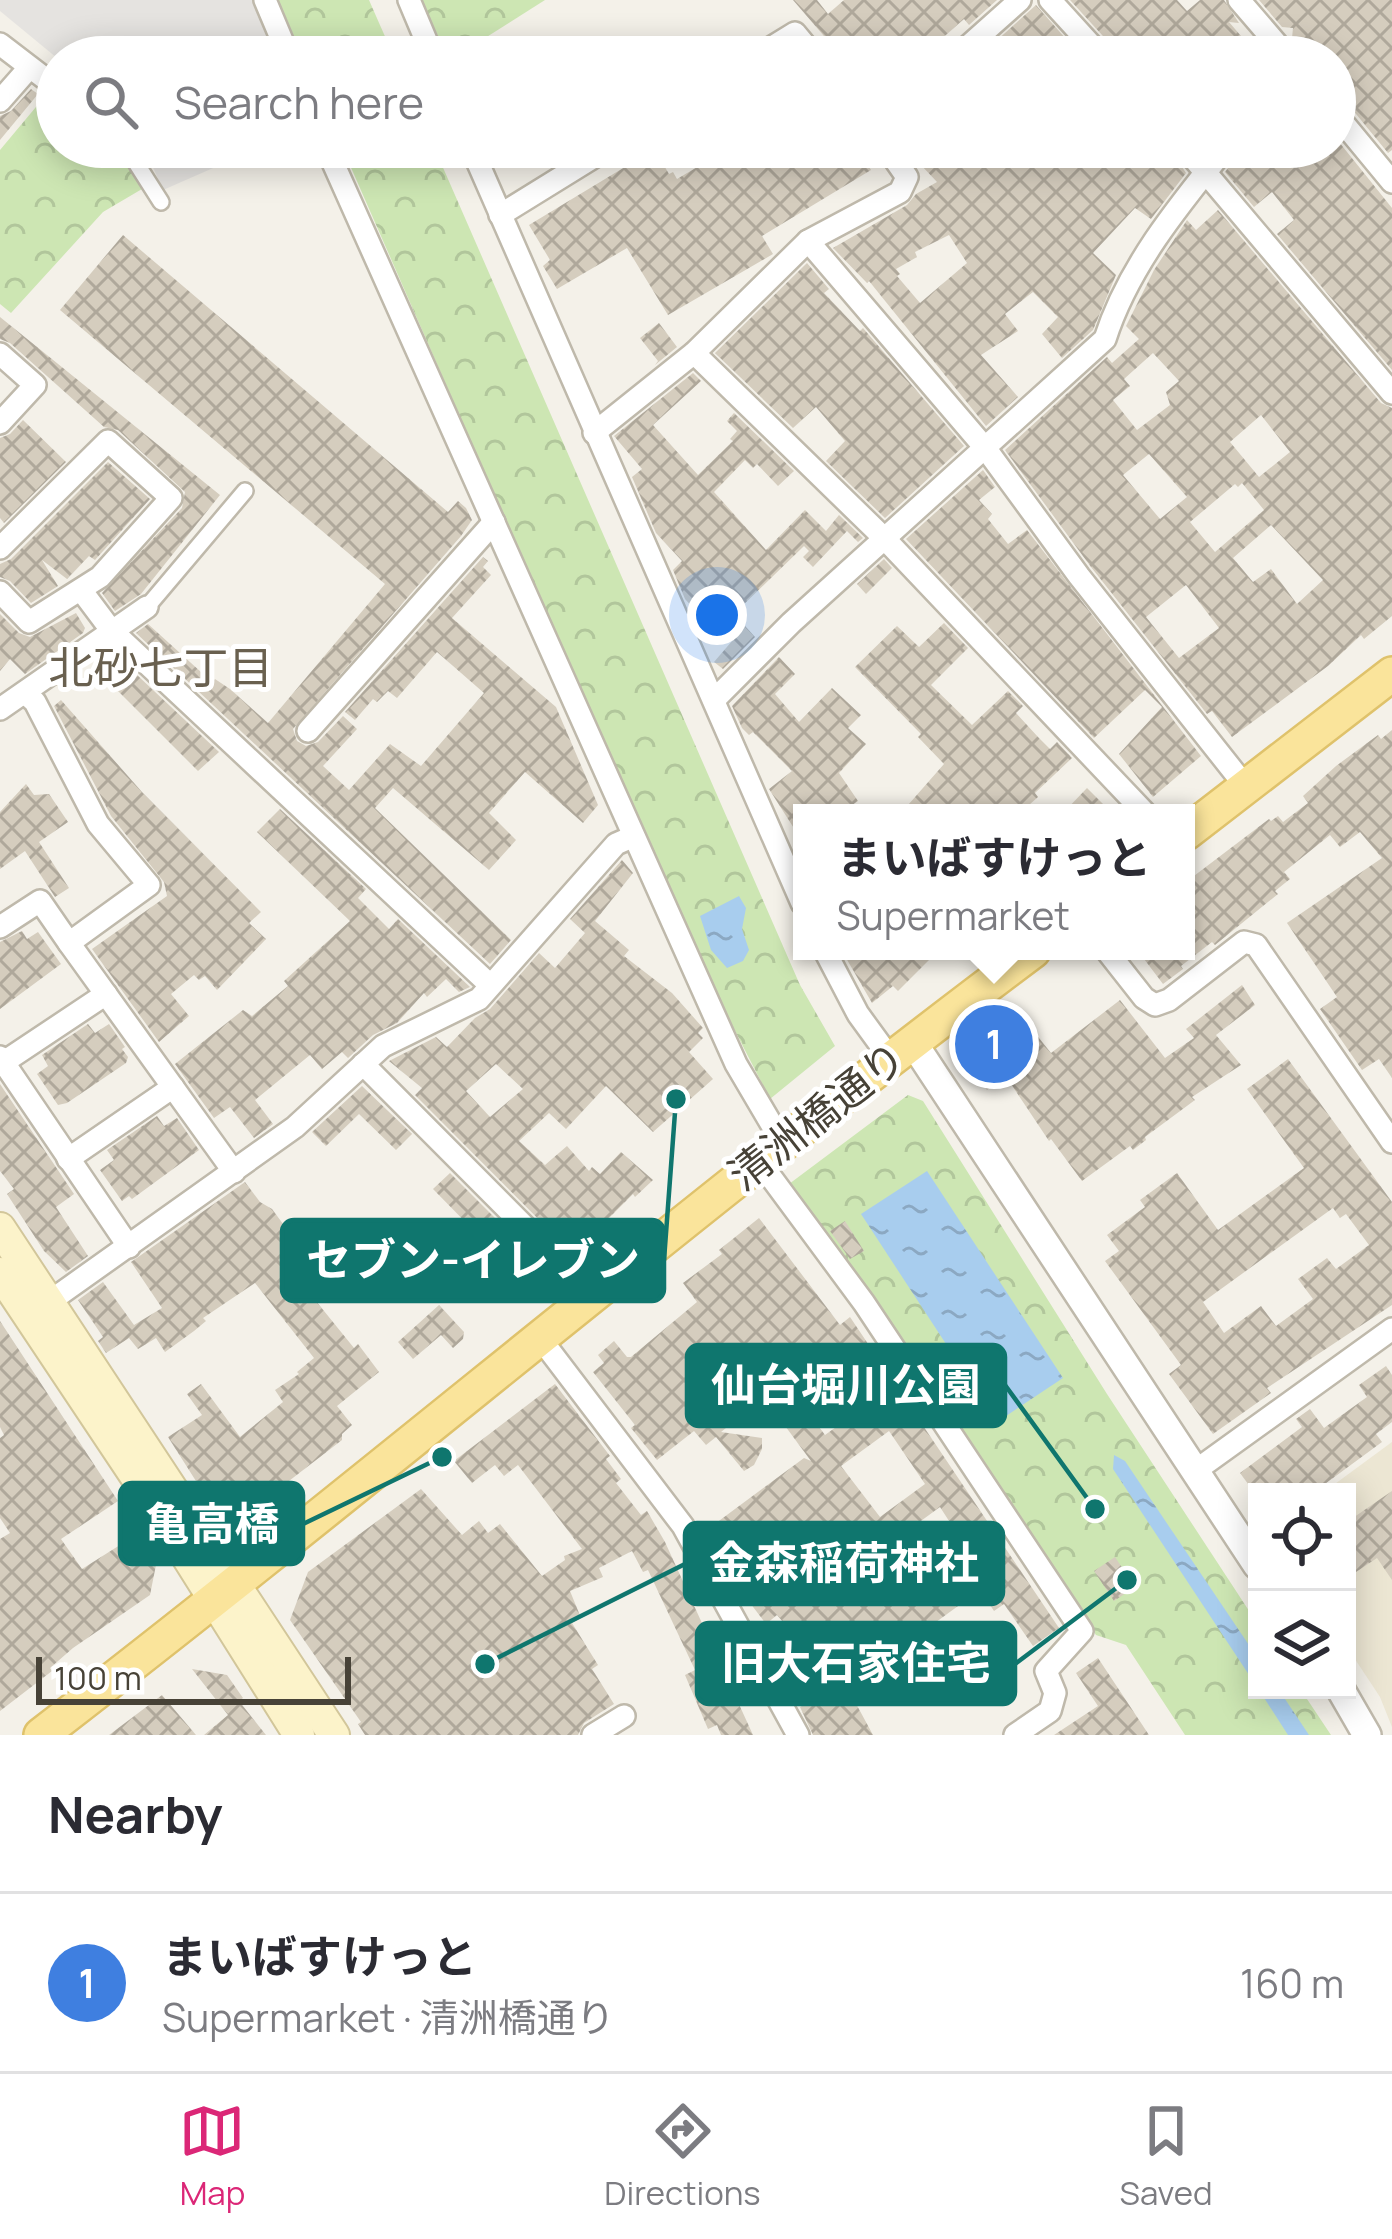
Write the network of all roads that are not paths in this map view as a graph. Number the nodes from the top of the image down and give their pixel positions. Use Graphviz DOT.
graph roads {
  1 [pos="265,0"];
  2 [pos="409,0"];
  3 [pos="1020,0"];
  4 [pos="1050,0"];
  5 [pos="1239,0"];
  6 [pos="280,36"];
  7 [pos="424,36"];
  8 [pos="980,36"];
  9 [pos="1083,36"];
  10 [pos="1270,36"];
  11 [pos="0,44"];
  12 [pos="36,71"];
  13 [pos="36,81"];
  14 [pos="0,101"];
  15 [pos="1356,138"];
  16 [pos="139,168"];
  17 [pos="335,168"];
  18 [pos="480,168"];
  19 [pos="576,168"];
  20 [pos="901,168"];
  21 [pos="1203,168"];
  22 [pos="1208,168"];
  23 [pos="1206,171"];
  24 [pos="1392,182"];
  25 [pos="161,202"];
  26 [pos="500,215"];
  27 [pos="808,241"];
  28 [pos="694,352"];
  29 [pos="0,354"];
  30 [pos="1392,393"];
  31 [pos="0,423"];
  32 [pos="594,433"];
  33 [pos="986,449"];
  34 [pos="245,491"];
  35 [pos="494,521"];
  36 [pos="884,538"];
  37 [pos="0,548"];
  38 [pos="81,590"];
  39 [pos="0,592"];
  40 [pos="147,607"];
  41 [pos="111,630"];
  42 [pos="1392,674"];
  43 [pos="25,694"];
  44 [pos="714,700"];
  45 [pos="0,709"];
  46 [pos="308,731"];
  47 [pos="1246,787"];
  48 [pos="1136,804"];
  49 [pos="1195,826"];
  50 [pos="632,837"];
  51 [pos="793,882"];
  52 [pos="0,927"];
  53 [pos="69,943"];
  54 [pos="830,960"];
  55 [pos="1021,960"];
  56 [pos="1114,960"];
  57 [pos="490,985"];
  58 [pos="106,994"];
  59 [pos="901,1050"];
  60 [pos="2,1059"];
  61 [pos="363,1064"];
  62 [pos="173,1087"];
  63 [pos="1392,1142"];
  64 [pos="771,1152"];
  65 [pos="68,1159"];
  66 [pos="234,1172"];
  67 [pos="0,1228"];
  68 [pos="129,1247"];
  69 [pos="0,1274"];
  70 [pos="592,1295"];
  71 [pos="22,1305"];
  72 [pos="1392,1329"];
  73 [pos="540,1338"];
  74 [pos="1195,1472"];
  75 [pos="1248,1552"];
  76 [pos="226,1592"];
  77 [pos="1345,1699"];
  78 [pos="624,1716"];
  79 [pos="46,1733"];
  80 [pos="299,1735"];
  81 [pos="334,1735"];
  82 [pos="593,1735"];
  83 [pos="798,1735"];
  84 [pos="1015,1735"];
  85 [pos="1367,1735"];
  1 -- 6 [label="street"];
  2 -- 7 [label="street"];
  3 -- 8 [label="street"];
  4 -- 9 [label="street"];
  5 -- 10 [label="street"];
  11 -- 12 [label="street"];
  13 -- 14 [label="street"];
  15 -- 24 [label="street"];
  16 -- 25 [label="street"];
  17 -- 35 [label="street"];
  18 -- 26 [label="street"];
  19 -- 26 [label="street"];
  20 -- 27 [label="street"];
  21 -- 23 [label="street"];
  22 -- 23 [label="street"];
  23 -- 30 [label="street"];
  23 -- 33 [label="street"];
  26 -- 32 [label="street"];
  27 -- 28 [label="street"];
  27 -- 33 [label="street"];
  28 -- 32 [label="street"];
  28 -- 36 [label="street"];
  29 -- 31 [label="street"];
  32 -- 44 [label="street"];
  33 -- 36 [label="street"];
  33 -- 47 [label="street"];
  34 -- 40 [label="street"];
  35 -- 46 [label="street"];
  35 -- 50 [label="street"];
  36 -- 44 [label="street"];
  36 -- 48 [label="street"];
  37 -- 38 [label="street"];
  38 -- 39 [label="street"];
  38 -- 41 [label="street"];
  40 -- 41 [label="street"];
  41 -- 43 [label="street"];
  41 -- 57 [label="street"];
  42 -- 47 [label="main road"];
  43 -- 45 [label="street"];
  43 -- 53 [label="street"];
  44 -- 51 [label="street"];
  47 -- 49 [label="main road"];
  50 -- 57 [label="street"];
  50 -- 64 [label="street"];
  52 -- 53 [label="street"];
  53 -- 58 [label="street"];
  54 -- 59 [label="street"];
  55 -- 59 [label="main road, 清洲橋通り"];
  56 -- 63 [label="street"];
  57 -- 61 [label="street"];
  58 -- 60 [label="street"];
  58 -- 62 [label="street"];
  59 -- 64 [label="main road, 清洲橋通り"];
  59 -- 74 [label="street"];
  60 -- 65 [label="street"];
  61 -- 66 [label="street"];
  61 -- 70 [label="street"];
  62 -- 65 [label="street"];
  62 -- 66 [label="street"];
  64 -- 70 [label="main road, 清洲橋通り"];
  64 -- 84 [label="street"];
  65 -- 68 [label="street"];
  66 -- 68 [label="street"];
  67 -- 71 [label="main road"];
  68 -- 71 [label="street"];
  69 -- 71 [label="main road"];
  70 -- 73 [label="main road, 清洲橋通り"];
  71 -- 76 [label="main road"];
  72 -- 74 [label="street"];
  73 -- 76 [label="main road, 清洲橋通り"];
  73 -- 83 [label="street"];
  74 -- 75 [label="street"];
  76 -- 79 [label="main road, 清洲橋通り"];
  76 -- 80 [label="main road"];
  76 -- 81 [label="main road"];
  77 -- 85 [label="street"];
  78 -- 82 [label="street"];
}
